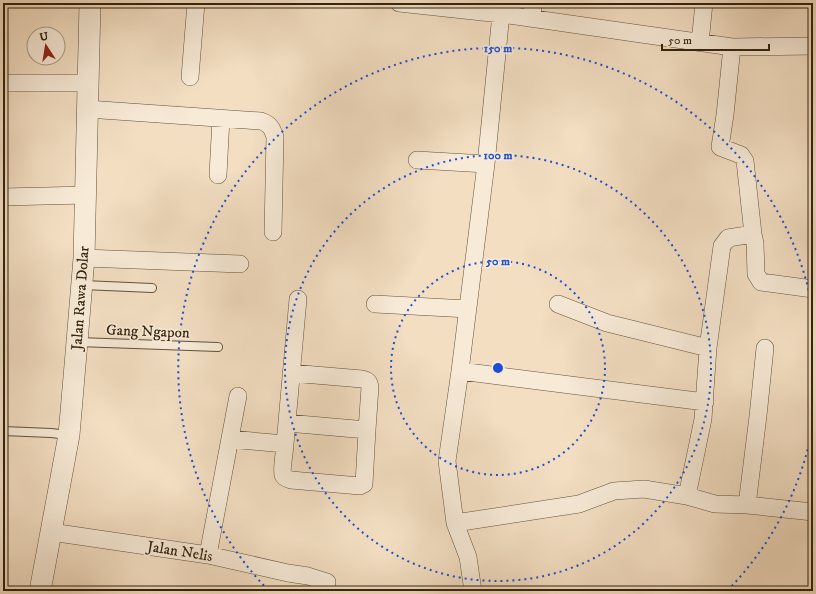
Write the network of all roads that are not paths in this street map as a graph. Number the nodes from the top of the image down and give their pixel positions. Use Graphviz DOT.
graph roads {
  1 [pos="90,3"];
  2 [pos="196,3"];
  3 [pos="399,3"];
  4 [pos="704,3"];
  5 [pos="532,11"];
  6 [pos="501,14"];
  7 [pos="700,43"];
  8 [pos="732,46"];
  9 [pos="813,46"];
  10 [pos="190,77"];
  11 [pos="3,83"];
  12 [pos="88,83"];
  13 [pos="87,109"];
  14 [pos="221,118"];
  15 [pos="417,160"];
  16 [pos="486,164"];
  17 [pos="218,175"];
  18 [pos="86,194"];
  19 [pos="3,197"];
  20 [pos="273,232"];
  21 [pos="753,234"];
  22 [pos="84,258"];
  23 [pos="240,264"];
  24 [pos="82,285"];
  25 [pos="152,288"];
  26 [pos="813,289"];
  27 [pos="298,299"];
  28 [pos="375,304"];
  29 [pos="558,304"];
  30 [pos="468,309"];
  31 [pos="77,342"];
  32 [pos="218,347"];
  33 [pos="708,348"];
  34 [pos="765,348"];
  35 [pos="460,371"];
  36 [pos="291,373"];
  37 [pos="238,396"];
  38 [pos="705,402"];
  39 [pos="287,423"];
  40 [pos="367,430"];
  41 [pos="3,431"];
  42 [pos="69,435"];
  43 [pos="230,439"];
  44 [pos="285,444"];
  45 [pos="687,496"];
  46 [pos="747,506"];
  47 [pos="813,512"];
  48 [pos="455,523"];
  49 [pos="51,532"];
  50 [pos="208,555"];
  51 [pos="40,591"];
  52 [pos="325,591"];
  53 [pos="474,591"];
  1 -- 12 [label="street, Jalan Rawa Dolar"];
  2 -- 10 [label="street"];
  3 -- 6 [label="street"];
  4 -- 7 [label="street"];
  5 -- 6 [label="street"];
  5 -- 7 [label="street"];
  6 -- 16 [label="street"];
  7 -- 8 [label="street"];
  8 -- 9 [label="street"];
  8 -- 21 [label="street"];
  11 -- 12 [label="street"];
  12 -- 13 [label="street, Jalan Rawa Dolar"];
  13 -- 14 [label="street"];
  13 -- 18 [label="street, Jalan Rawa Dolar"];
  14 -- 17 [label="street"];
  14 -- 20 [label="street"];
  15 -- 16 [label="street"];
  16 -- 30 [label="street"];
  18 -- 19 [label="street"];
  18 -- 22 [label="street, Jalan Rawa Dolar"];
  21 -- 26 [label="street"];
  21 -- 33 [label="street"];
  22 -- 23 [label="street"];
  22 -- 24 [label="street, Jalan Rawa Dolar"];
  24 -- 25 [label="lane"];
  24 -- 31 [label="street, Jalan Rawa Dolar"];
  27 -- 36 [label="street"];
  28 -- 30 [label="street"];
  29 -- 33 [label="street"];
  30 -- 35 [label="street"];
  31 -- 32 [label="lane, Gang Ngapon"];
  31 -- 42 [label="street, Jalan Rawa Dolar"];
  33 -- 38 [label="street"];
  34 -- 46 [label="street"];
  35 -- 38 [label="street"];
  35 -- 48 [label="street"];
  36 -- 39 [label="street"];
  36 -- 40 [label="street"];
  37 -- 43 [label="street"];
  38 -- 45 [label="street"];
  39 -- 40 [label="street"];
  39 -- 44 [label="street"];
  40 -- 44 [label="street"];
  41 -- 42 [label="lane"];
  42 -- 49 [label="street, Jalan Rawa Dolar"];
  43 -- 44 [label="street"];
  43 -- 50 [label="street"];
  45 -- 46 [label="street"];
  45 -- 48 [label="street"];
  46 -- 47 [label="street"];
  48 -- 53 [label="street"];
  49 -- 50 [label="street, Jalan Nelis"];
  49 -- 51 [label="street, Jalan Rawa Dolar"];
  50 -- 52 [label="street, Jalan Nelis"];
}
